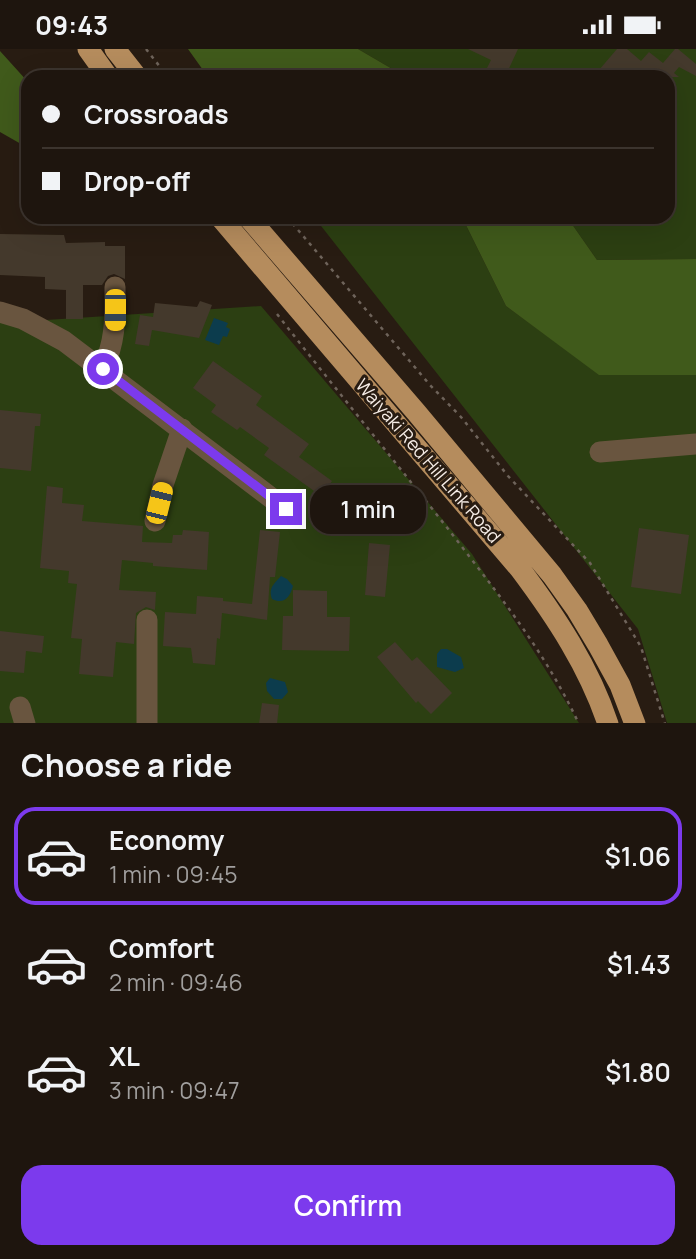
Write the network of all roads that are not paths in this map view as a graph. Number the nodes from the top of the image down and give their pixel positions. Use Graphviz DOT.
graph roads {
  1 [pos="88,49"];
  2 [pos="115,49"];
  3 [pos="103,70"];
  4 [pos="132,70"];
  5 [pos="226,224"];
  6 [pos="254,224"];
  7 [pos="115,287"];
  8 [pos="0,312"];
  9 [pos="103,369"];
  10 [pos="182,429"];
  11 [pos="696,444"];
  12 [pos="600,452"];
  13 [pos="286,509"];
  14 [pos="155,521"];
  15 [pos="147,620"];
  16 [pos="147,723"];
  17 [pos="608,723"];
  18 [pos="635,723"];
  1 -- 3 [label="main road"];
  2 -- 4 [label="main road"];
  5 -- 17 [label="main road, Waiyaki Red Hill Link Road"];
  6 -- 18 [label="main road, Waiyaki Red Hill Link Road"];
  7 -- 9 [label="street"];
  8 -- 9 [label="street"];
  9 -- 10 [label="street"];
  10 -- 13 [label="street"];
  10 -- 14 [label="street"];
  11 -- 12 [label="street"];
  15 -- 16 [label="street"];
}
